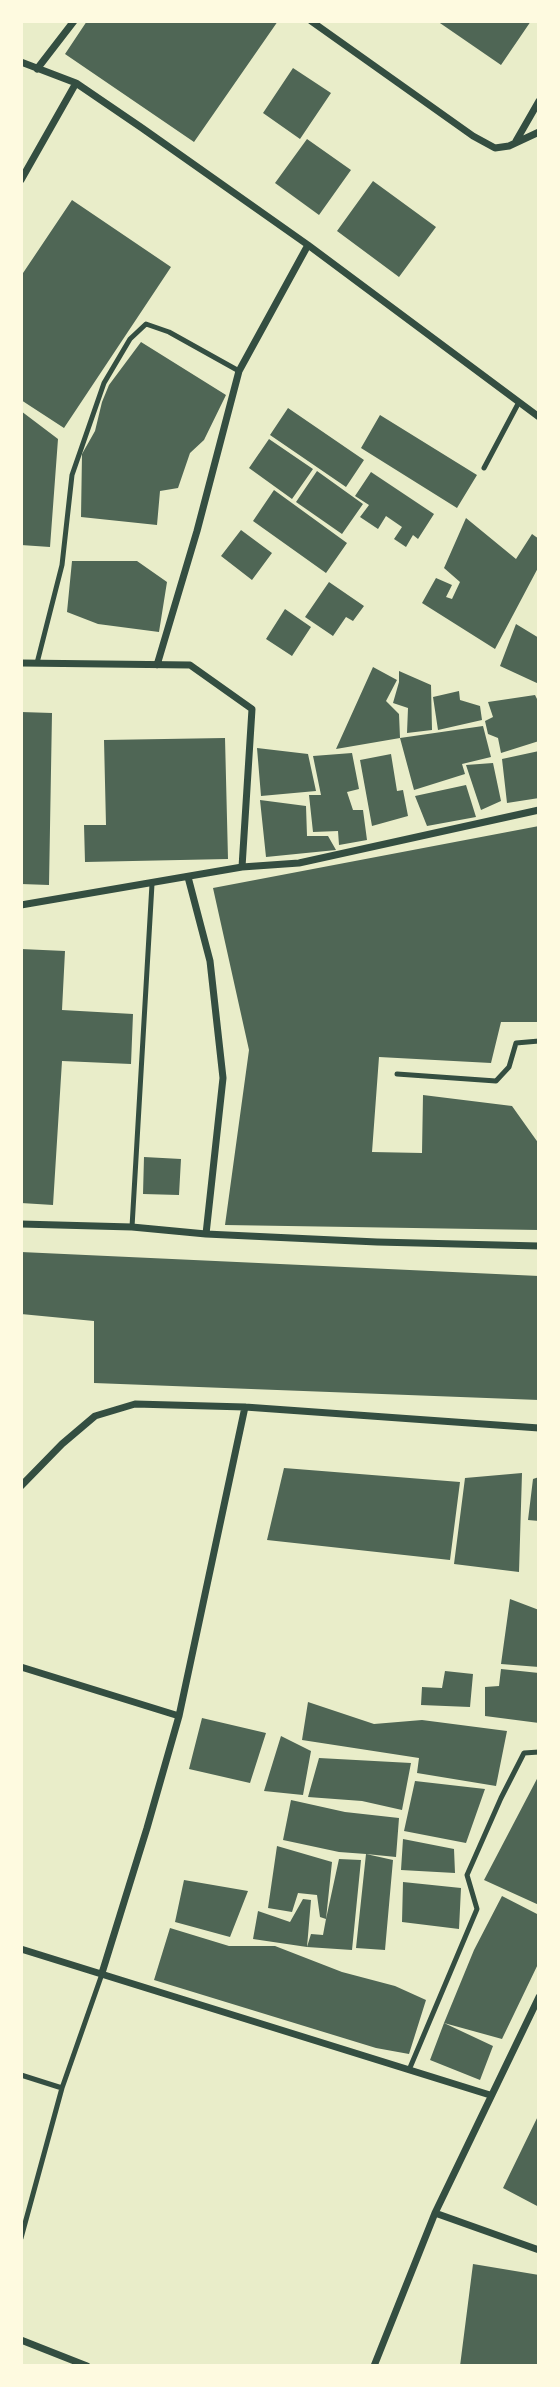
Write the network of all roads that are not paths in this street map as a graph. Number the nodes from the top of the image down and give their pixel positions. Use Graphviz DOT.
graph roads {
  1 [pos="74,21"];
  2 [pos="311,21"];
  3 [pos="21,62"];
  4 [pos="37,69"];
  5 [pos="76,83"];
  6 [pos="539,101"];
  7 [pos="539,132"];
  8 [pos="516,142"];
  9 [pos="21,180"];
  10 [pos="308,245"];
  11 [pos="239,371"];
  12 [pos="519,402"];
  13 [pos="539,417"];
  14 [pos="484,468"];
  15 [pos="21,663"];
  16 [pos="37,663"];
  17 [pos="157,665"];
  18 [pos="539,810"];
  19 [pos="242,867"];
  20 [pos="188,877"];
  21 [pos="152,884"];
  22 [pos="21,905"];
  23 [pos="539,1041"];
  24 [pos="397,1074"];
  25 [pos="21,1224"];
  26 [pos="132,1227"];
  27 [pos="206,1234"];
  28 [pos="539,1246"];
  29 [pos="245,1407"];
  30 [pos="539,1428"];
  31 [pos="21,1472"];
  32 [pos="29,1478"];
  33 [pos="21,1486"];
  34 [pos="21,1667"];
  35 [pos="179,1716"];
  36 [pos="539,1752"];
  37 [pos="21,1949"];
  38 [pos="102,1973"];
  39 [pos="539,1997"];
  40 [pos="408,2070"];
  41 [pos="21,2075"];
  42 [pos="62,2088"];
  43 [pos="490,2095"];
  44 [pos="435,2213"];
  45 [pos="21,2238"];
  46 [pos="539,2250"];
  47 [pos="21,2340"];
  48 [pos="86,2366"];
  49 [pos="374,2366"];
  1 -- 4 [label="street"];
  2 -- 8 [label="street"];
  3 -- 4 [label="street"];
  4 -- 5 [label="street"];
  5 -- 9 [label="street"];
  5 -- 10 [label="street"];
  6 -- 8 [label="street"];
  7 -- 8 [label="street"];
  10 -- 11 [label="street"];
  10 -- 12 [label="street"];
  11 -- 16 [label="lane"];
  11 -- 17 [label="street"];
  12 -- 13 [label="street"];
  12 -- 14 [label="lane"];
  15 -- 16 [label="street"];
  16 -- 17 [label="street"];
  17 -- 19 [label="street"];
  18 -- 19 [label="street"];
  19 -- 20 [label="street"];
  20 -- 21 [label="street"];
  20 -- 27 [label="street"];
  21 -- 22 [label="street"];
  21 -- 26 [label="lane"];
  23 -- 24 [label="lane"];
  25 -- 26 [label="street"];
  26 -- 27 [label="street"];
  27 -- 28 [label="street"];
  29 -- 30 [label="street"];
  29 -- 32 [label="street"];
  29 -- 35 [label="street"];
  31 -- 32 [label="street"];
  32 -- 33 [label="street"];
  34 -- 35 [label="street"];
  35 -- 38 [label="street"];
  36 -- 40 [label="lane"];
  37 -- 38 [label="street"];
  38 -- 40 [label="street"];
  38 -- 42 [label="lane"];
  39 -- 43 [label="street"];
  40 -- 43 [label="street"];
  41 -- 42 [label="lane"];
  42 -- 45 [label="lane"];
  43 -- 44 [label="street"];
  44 -- 46 [label="street"];
  44 -- 49 [label="street"];
  47 -- 48 [label="street"];
}
